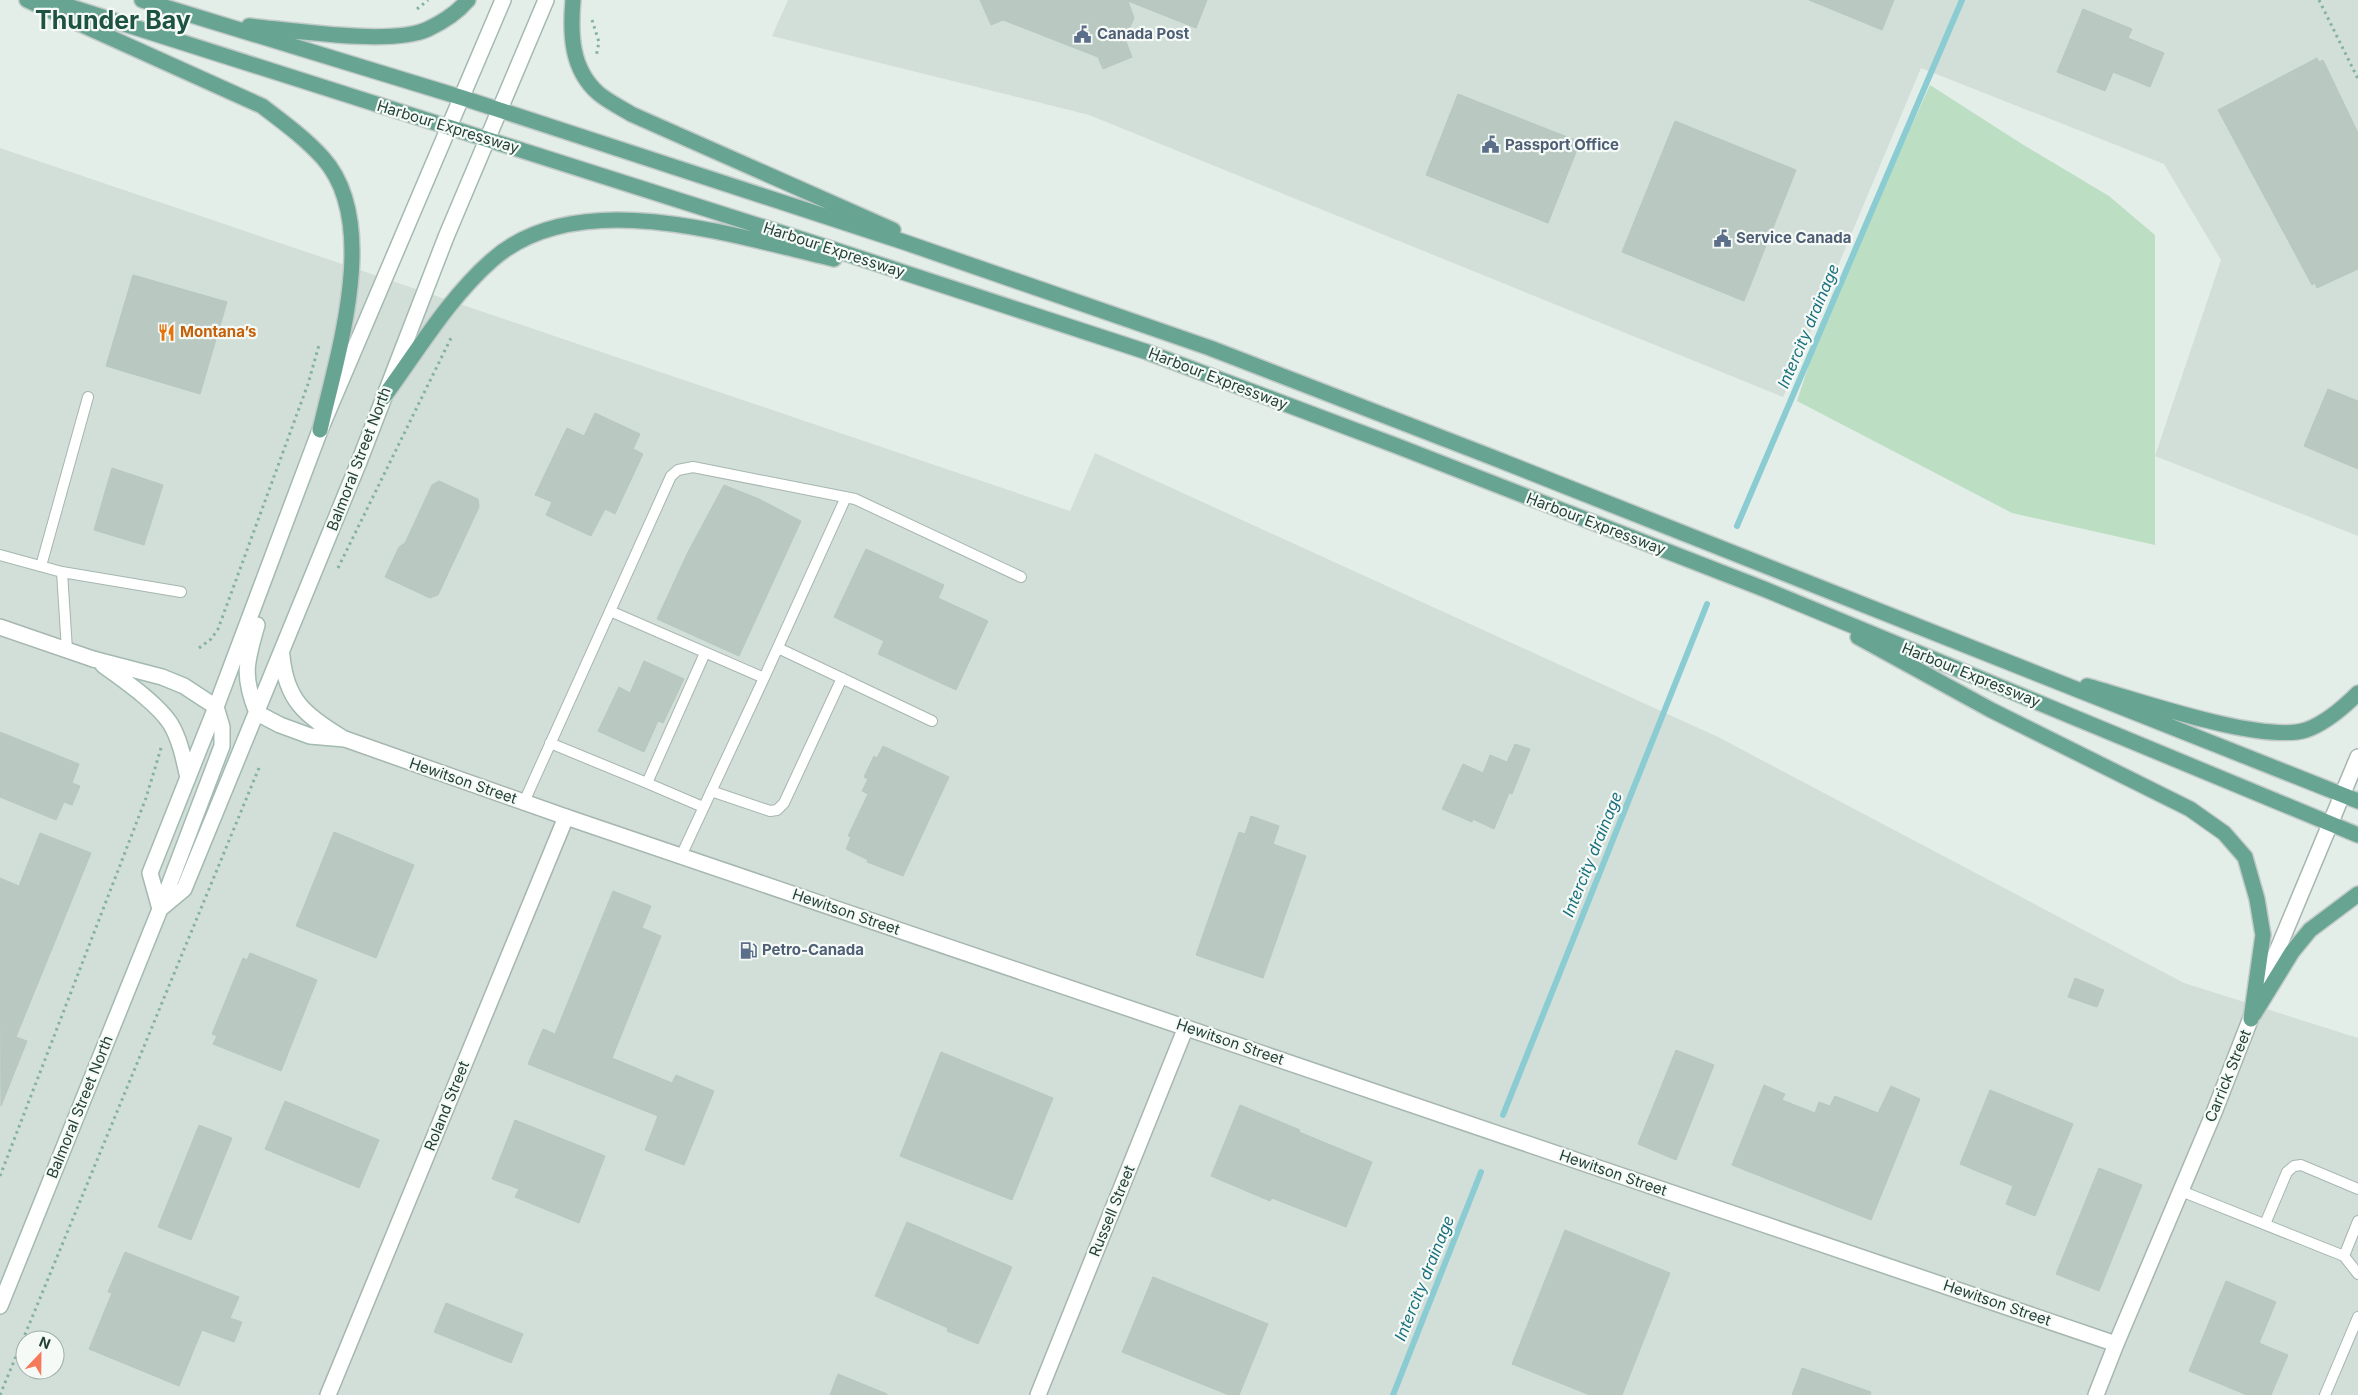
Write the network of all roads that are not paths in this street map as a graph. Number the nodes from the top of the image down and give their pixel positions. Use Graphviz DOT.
graph roads {
  1 [pos="28,0"];
  2 [pos="49,0"];
  3 [pos="142,0"];
  4 [pos="468,0"];
  5 [pos="503,0"];
  6 [pos="546,0"];
  7 [pos="573,0"];
  8 [pos="218,23"];
  9 [pos="463,98"];
  10 [pos="499,111"];
  11 [pos="449,128"];
  12 [pos="487,139"];
  13 [pos="993,273"];
  14 [pos="924,279"];
  15 [pos="88,397"];
  16 [pos="384,398"];
  17 [pos="320,430"];
  18 [pos="846,497"];
  19 [pos="294,499"];
  20 [pos="0,555"];
  21 [pos="41,566"];
  22 [pos="62,572"];
  23 [pos="1021,577"];
  24 [pos="181,592"];
  25 [pos="1793,602"];
  26 [pos="610,611"];
  27 [pos="0,628"];
  28 [pos="778,648"];
  29 [pos="67,650"];
  30 [pos="282,652"];
  31 [pos="705,653"];
  32 [pos="93,658"];
  33 [pos="2009,664"];
  34 [pos="764,678"];
  35 [pos="842,678"];
  36 [pos="2358,693"];
  37 [pos="216,707"];
  38 [pos="257,713"];
  39 [pos="932,721"];
  40 [pos="345,739"];
  41 [pos="550,743"];
  42 [pos="2358,757"];
  43 [pos="188,778"];
  44 [pos="647,783"];
  45 [pos="711,791"];
  46 [pos="2341,795"];
  47 [pos="2358,801"];
  48 [pos="524,802"];
  49 [pos="703,807"];
  50 [pos="566,817"];
  51 [pos="2330,823"];
  52 [pos="2358,835"];
  53 [pos="681,856"];
  54 [pos="2358,894"];
  55 [pos="160,909"];
  56 [pos="2251,1019"];
  57 [pos="1186,1027"];
  58 [pos="2358,1189"];
  59 [pos="2181,1191"];
  60 [pos="2358,1221"];
  61 [pos="2265,1224"];
  62 [pos="2344,1256"];
  63 [pos="2358,1274"];
  64 [pos="0,1306"];
  65 [pos="2358,1317"];
  66 [pos="2116,1344"];
  67 [pos="328,1395"];
  68 [pos="1038,1395"];
  69 [pos="2096,1395"];
  70 [pos="2325,1395"];
  1 -- 17 [label="main road"];
  2 -- 11 [label="main road, Harbour Expressway"];
  3 -- 8 [label="main road, Harbour Expressway"];
  4 -- 8 [label="main road"];
  5 -- 9 [label="street"];
  6 -- 10 [label="street, Balmoral Street North"];
  7 -- 13 [label="main road"];
  8 -- 9 [label="main road, Harbour Expressway"];
  9 -- 10 [label="main road, Harbour Expressway"];
  9 -- 11 [label="street"];
  10 -- 12 [label="street, Balmoral Street North"];
  10 -- 13 [label="main road, Harbour Expressway"];
  11 -- 12 [label="main road, Harbour Expressway"];
  11 -- 17 [label="street"];
  12 -- 14 [label="main road, Harbour Expressway"];
  12 -- 16 [label="street, Balmoral Street North"];
  13 -- 33 [label="main road, Harbour Expressway"];
  14 -- 16 [label="main road"];
  14 -- 25 [label="main road, Harbour Expressway"];
  15 -- 21 [label="lane"];
  16 -- 30 [label="street, Balmoral Street North"];
  17 -- 19 [label="street"];
  18 -- 23 [label="lane"];
  18 -- 26 [label="lane"];
  18 -- 28 [label="lane"];
  19 -- 37 [label="street"];
  19 -- 38 [label="street"];
  20 -- 21 [label="lane"];
  21 -- 22 [label="lane"];
  22 -- 24 [label="lane"];
  22 -- 29 [label="lane"];
  25 -- 51 [label="main road, Harbour Expressway"];
  25 -- 56 [label="main road"];
  26 -- 31 [label="lane"];
  26 -- 41 [label="lane"];
  27 -- 29 [label="street"];
  28 -- 34 [label="lane"];
  28 -- 35 [label="lane"];
  29 -- 32 [label="street"];
  30 -- 38 [label="street, Balmoral Street North"];
  30 -- 40 [label="street"];
  31 -- 34 [label="lane"];
  31 -- 44 [label="lane"];
  32 -- 37 [label="street"];
  32 -- 43 [label="street"];
  33 -- 36 [label="main road"];
  33 -- 46 [label="main road, Harbour Expressway"];
  34 -- 45 [label="lane"];
  35 -- 39 [label="lane"];
  35 -- 45 [label="lane"];
  37 -- 43 [label="street"];
  37 -- 55 [label="street"];
  38 -- 40 [label="street"];
  38 -- 55 [label="street, Balmoral Street North"];
  40 -- 48 [label="street, Hewitson Street"];
  41 -- 44 [label="lane"];
  41 -- 48 [label="lane"];
  42 -- 46 [label="street, Carrick Street"];
  43 -- 55 [label="street"];
  44 -- 49 [label="lane"];
  45 -- 49 [label="lane"];
  46 -- 47 [label="main road, Harbour Expressway"];
  46 -- 51 [label="street, Carrick Street"];
  48 -- 50 [label="street, Hewitson Street"];
  49 -- 53 [label="lane"];
  50 -- 53 [label="street, Hewitson Street"];
  50 -- 67 [label="street, Roland Street"];
  51 -- 52 [label="main road, Harbour Expressway"];
  51 -- 56 [label="street, Carrick Street"];
  53 -- 57 [label="street, Hewitson Street"];
  54 -- 56 [label="main road"];
  55 -- 64 [label="street, Balmoral Street North"];
  56 -- 59 [label="street, Carrick Street"];
  57 -- 66 [label="street, Hewitson Street"];
  57 -- 68 [label="street, Russell Street"];
  58 -- 61 [label="lane"];
  59 -- 61 [label="lane"];
  59 -- 66 [label="street, Carrick Street"];
  60 -- 62 [label="lane"];
  61 -- 62 [label="lane"];
  62 -- 63 [label="lane"];
  65 -- 70 [label="lane"];
  66 -- 69 [label="street, Carrick Street"];
}
